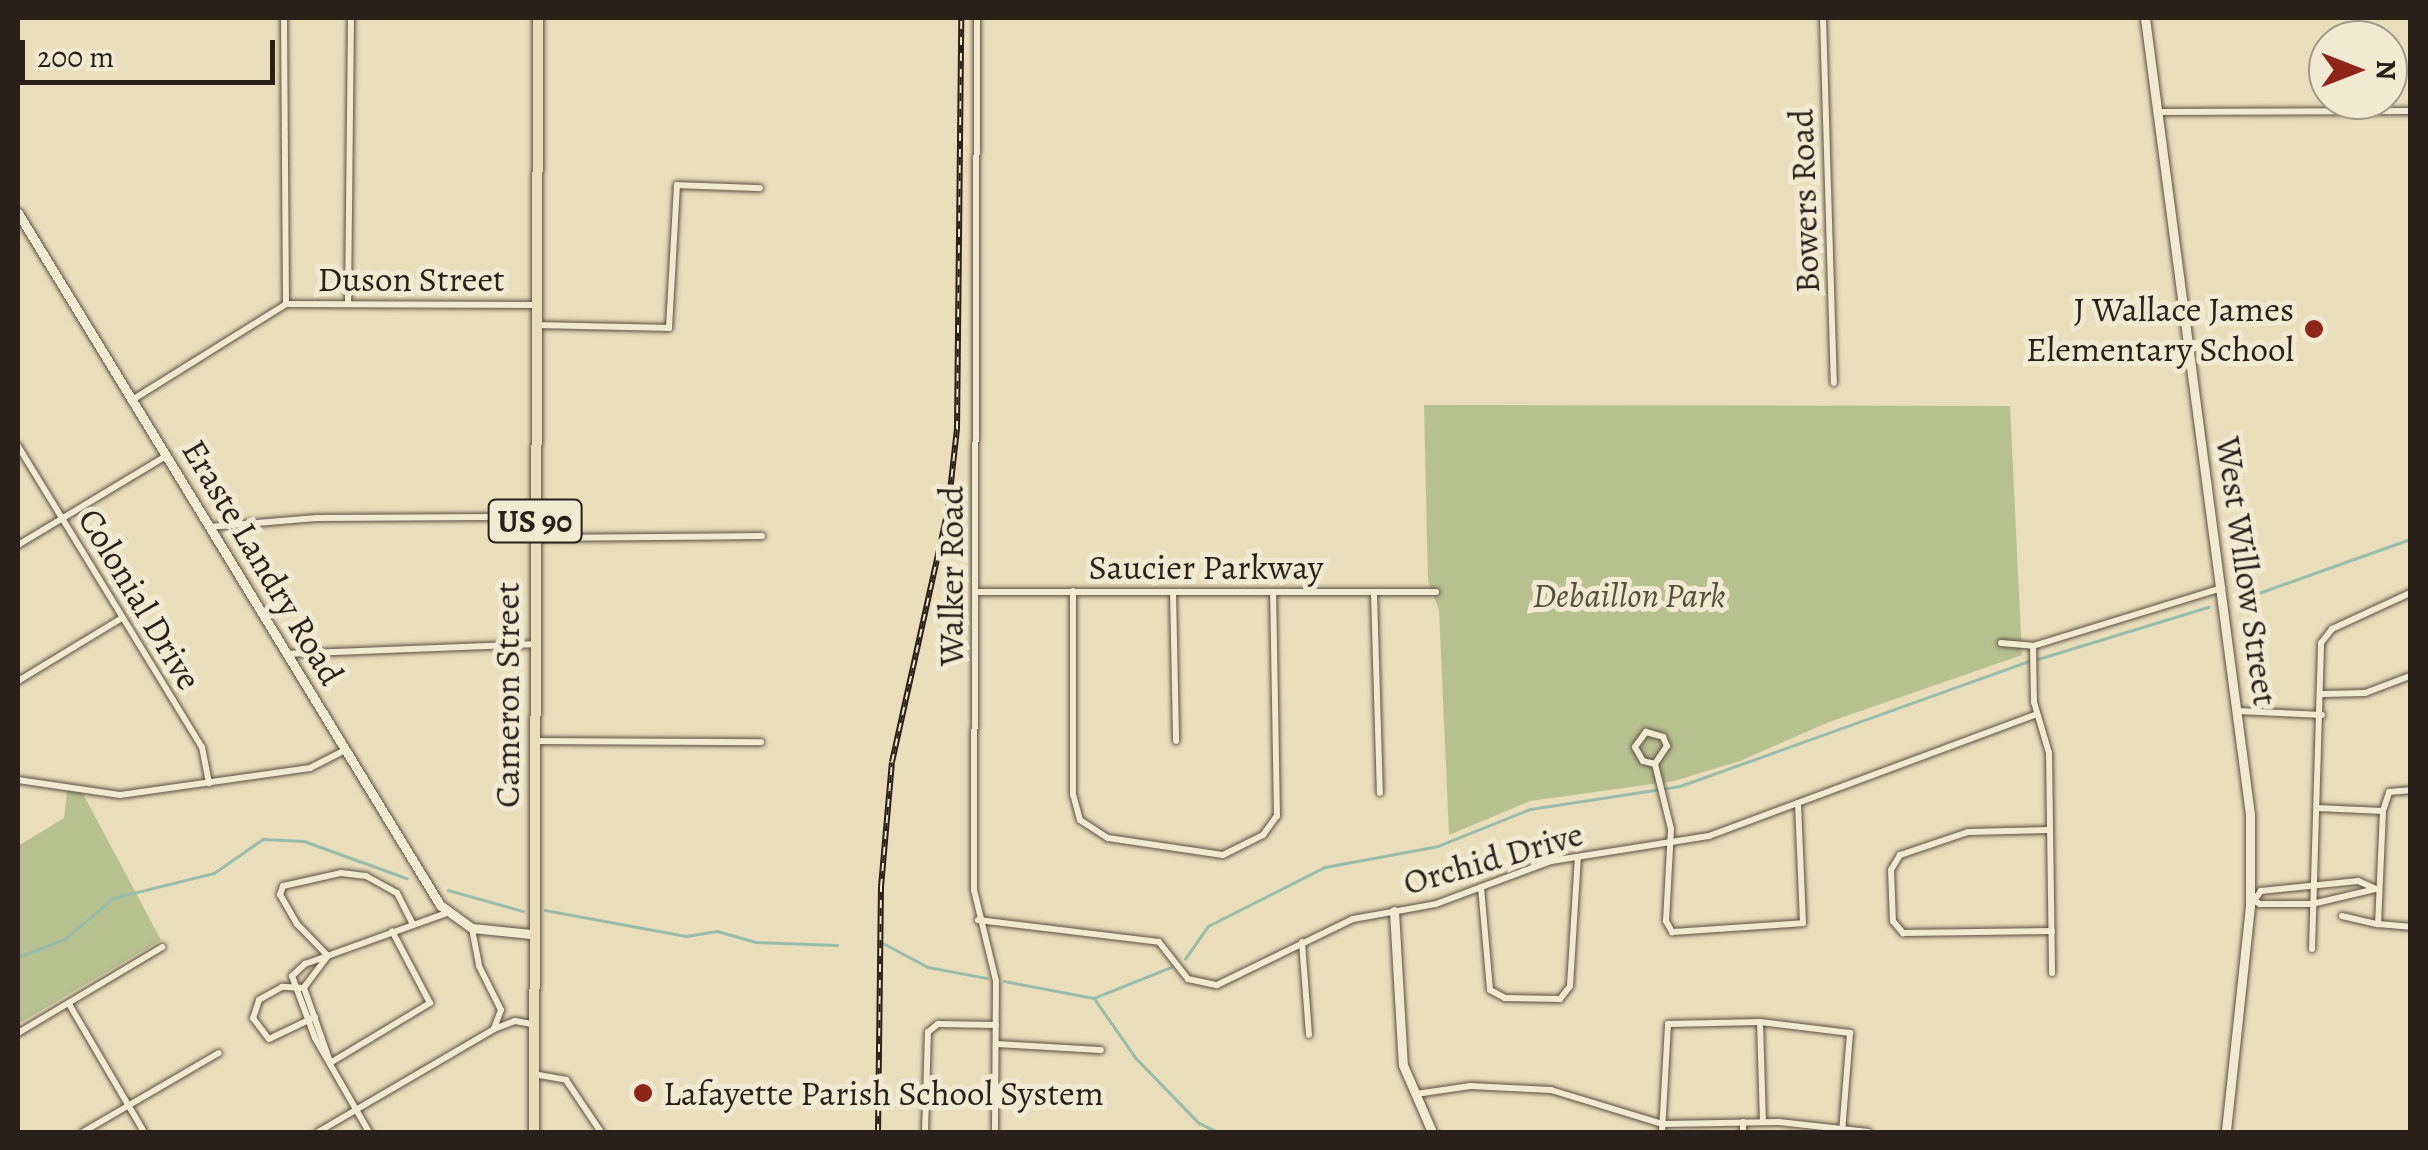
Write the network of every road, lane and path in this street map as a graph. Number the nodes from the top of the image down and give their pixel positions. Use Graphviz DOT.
graph roads {
  1 [pos="284,18"];
  2 [pos="351,18"];
  3 [pos="538,18"];
  4 [pos="977,18"];
  5 [pos="1824,18"];
  6 [pos="2145,18"];
  7 [pos="2410,111"];
  8 [pos="2158,112"];
  9 [pos="760,188"];
  10 [pos="18,213"];
  11 [pos="286,304"];
  12 [pos="348,304"];
  13 [pos="537,304"];
  14 [pos="537,324"];
  15 [pos="1834,383"];
  16 [pos="132,400"];
  17 [pos="18,446"];
  18 [pos="166,456"];
  19 [pos="536,516"];
  20 [pos="62,518"];
  21 [pos="210,527"];
  22 [pos="762,536"];
  23 [pos="535,538"];
  24 [pos="18,545"];
  25 [pos="2222,588"];
  26 [pos="1073,591"];
  27 [pos="976,592"];
  28 [pos="1173,592"];
  29 [pos="1436,592"];
  30 [pos="2410,592"];
  31 [pos="1273,593"];
  32 [pos="1374,594"];
  33 [pos="122,618"];
  34 [pos="2001,643"];
  35 [pos="535,644"];
  36 [pos="2033,646"];
  37 [pos="287,654"];
  38 [pos="2410,676"];
  39 [pos="18,681"];
  40 [pos="2323,694"];
  41 [pos="2238,711"];
  42 [pos="2037,714"];
  43 [pos="2322,716"];
  44 [pos="534,741"];
  45 [pos="1176,741"];
  46 [pos="760,742"];
  47 [pos="345,750"];
  48 [pos="1655,764"];
  49 [pos="18,780"];
  50 [pos="209,783"];
  51 [pos="2410,790"];
  52 [pos="1380,793"];
  53 [pos="1798,803"];
  54 [pos="2316,808"];
  55 [pos="2383,812"];
  56 [pos="2050,830"];
  57 [pos="1671,842"];
  58 [pos="1578,856"];
  59 [pos="1481,887"];
  60 [pos="2286,888"];
  61 [pos="2312,888"];
  62 [pos="2378,890"];
  63 [pos="2253,898"];
  64 [pos="2293,904"];
  65 [pos="2312,904"];
  66 [pos="1394,911"];
  67 [pos="447,913"];
  68 [pos="2342,916"];
  69 [pos="978,920"];
  70 [pos="412,923"];
  71 [pos="2378,924"];
  72 [pos="2410,927"];
  73 [pos="472,928"];
  74 [pos="2052,930"];
  75 [pos="392,932"];
  76 [pos="531,934"];
  77 [pos="1302,942"];
  78 [pos="162,947"];
  79 [pos="2312,950"];
  80 [pos="328,956"];
  81 [pos="2052,974"];
  82 [pos="291,986"];
  83 [pos="304,988"];
  84 [pos="69,1004"];
  85 [pos="315,1017"];
  86 [pos="306,1022"];
  87 [pos="1760,1022"];
  88 [pos="532,1024"];
  89 [pos="996,1026"];
  90 [pos="494,1029"];
  91 [pos="18,1034"];
  92 [pos="1309,1035"];
  93 [pos="996,1044"];
  94 [pos="1101,1050"];
  95 [pos="219,1053"];
  96 [pos="330,1063"];
  97 [pos="533,1074"];
  98 [pos="1411,1094"];
  99 [pos="128,1106"];
  100 [pos="356,1110"];
  101 [pos="1743,1122"];
  102 [pos="1763,1122"];
  103 [pos="1662,1128"];
  104 [pos="1842,1131"];
  105 [pos="83,1132"];
  106 [pos="144,1132"];
  107 [pos="318,1132"];
  108 [pos="369,1132"];
  109 [pos="534,1132"];
  110 [pos="601,1132"];
  111 [pos="925,1132"];
  112 [pos="995,1132"];
  113 [pos="1432,1132"];
  114 [pos="1743,1132"];
  115 [pos="1868,1132"];
  116 [pos="2226,1132"];
  1 -- 11 [label="street"];
  2 -- 12 [label="street"];
  3 -- 13 [label="main road, Cameron Street / US 90"];
  4 -- 27 [label="street, Walker Road"];
  5 -- 15 [label="street, Bowers Road"];
  6 -- 8 [label="street, West Willow Street"];
  7 -- 8 [label="street"];
  8 -- 25 [label="street, West Willow Street"];
  9 -- 14 [label="street"];
  10 -- 16 [label="street, Eraste Landry Road"];
  11 -- 12 [label="street, Duson Street"];
  11 -- 16 [label="street, Duson Street"];
  12 -- 13 [label="street, Duson Street"];
  13 -- 14 [label="main road, Cameron Street / US 90"];
  14 -- 19 [label="main road, Cameron Street / US 90"];
  16 -- 18 [label="street, Eraste Landry Road"];
  17 -- 20 [label="street, Colonial Drive"];
  18 -- 20 [label="street"];
  18 -- 21 [label="street, Eraste Landry Road"];
  19 -- 21 [label="street"];
  19 -- 23 [label="main road, Cameron Street / US 90"];
  20 -- 24 [label="street"];
  20 -- 33 [label="street, Colonial Drive"];
  21 -- 37 [label="street, Eraste Landry Road"];
  22 -- 23 [label="street"];
  23 -- 35 [label="main road, Cameron Street / US 90"];
  25 -- 36 [label="street"];
  25 -- 41 [label="street, West Willow Street"];
  26 -- 27 [label="street, Saucier Parkway"];
  26 -- 28 [label="street, Saucier Parkway"];
  26 -- 31 [label="street"];
  27 -- 69 [label="street, Walker Road"];
  28 -- 31 [label="street, Saucier Parkway"];
  28 -- 45 [label="street"];
  29 -- 32 [label="street, Saucier Parkway"];
  30 -- 40 [label="street"];
  31 -- 32 [label="street, Saucier Parkway"];
  32 -- 52 [label="street"];
  33 -- 39 [label="street"];
  33 -- 50 [label="street, Colonial Drive"];
  34 -- 36 [label="street"];
  35 -- 37 [label="street"];
  35 -- 44 [label="main road, Cameron Street / US 90"];
  36 -- 42 [label="street"];
  37 -- 47 [label="street, Eraste Landry Road"];
  38 -- 40 [label="street"];
  40 -- 43 [label="street"];
  41 -- 43 [label="street"];
  41 -- 63 [label="street, West Willow Street"];
  42 -- 53 [label="street, Orchid Drive"];
  42 -- 56 [label="street"];
  43 -- 54 [label="street"];
  44 -- 46 [label="street"];
  44 -- 76 [label="main road, Cameron Street / US 90"];
  47 -- 50 [label="street"];
  47 -- 67 [label="street, Eraste Landry Road"];
  48 -- 48 [label="street"];
  48 -- 57 [label="street"];
  49 -- 50 [label="street"];
  51 -- 55 [label="street"];
  53 -- 57 [label="street, Orchid Drive"];
  53 -- 57 [label="street"];
  54 -- 55 [label="street"];
  54 -- 61 [label="street"];
  55 -- 62 [label="street"];
  56 -- 74 [label="street"];
  56 -- 74 [label="street"];
  57 -- 58 [label="street, Orchid Drive"];
  58 -- 59 [label="street, Orchid Drive"];
  58 -- 59 [label="street"];
  59 -- 66 [label="street, Orchid Drive"];
  60 -- 61 [label="street"];
  60 -- 63 [label="street"];
  60 -- 64 [label="street"];
  61 -- 62 [label="street"];
  61 -- 65 [label="street"];
  62 -- 65 [label="street"];
  62 -- 71 [label="street"];
  63 -- 64 [label="street"];
  63 -- 116 [label="street, West Willow Street"];
  64 -- 65 [label="street"];
  65 -- 79 [label="street"];
  66 -- 77 [label="street, Orchid Drive"];
  66 -- 98 [label="street"];
  67 -- 70 [label="street"];
  67 -- 73 [label="street, Eraste Landry Road"];
  68 -- 71 [label="street"];
  69 -- 77 [label="street, Orchid Drive"];
  69 -- 89 [label="street, Walker Road"];
  70 -- 75 [label="street"];
  70 -- 80 [label="street"];
  71 -- 72 [label="street"];
  73 -- 76 [label="street, Eraste Landry Road"];
  73 -- 90 [label="street"];
  74 -- 81 [label="street"];
  75 -- 80 [label="street"];
  75 -- 96 [label="street"];
  76 -- 88 [label="main road, Cameron Street / US 90"];
  77 -- 92 [label="street"];
  78 -- 84 [label="street"];
  80 -- 82 [label="street"];
  80 -- 83 [label="street"];
  82 -- 83 [label="street"];
  82 -- 86 [label="street"];
  82 -- 86 [label="street"];
  83 -- 85 [label="street"];
  84 -- 91 [label="street"];
  84 -- 99 [label="street"];
  85 -- 86 [label="street"];
  85 -- 96 [label="street"];
  86 -- 96 [label="street"];
  87 -- 102 [label="street"];
  87 -- 103 [label="street"];
  87 -- 104 [label="street"];
  88 -- 90 [label="street"];
  88 -- 97 [label="main road, Cameron Street / US 90"];
  89 -- 93 [label="street, Walker Road"];
  89 -- 111 [label="street"];
  90 -- 100 [label="street"];
  93 -- 94 [label="street"];
  93 -- 112 [label="street, Walker Road"];
  95 -- 99 [label="street"];
  96 -- 100 [label="street"];
  97 -- 109 [label="main road, Cameron Street / US 90"];
  97 -- 110 [label="street"];
  98 -- 103 [label="street"];
  98 -- 113 [label="street"];
  99 -- 105 [label="street"];
  99 -- 106 [label="street"];
  100 -- 107 [label="street"];
  100 -- 108 [label="street"];
  101 -- 102 [label="street"];
  101 -- 103 [label="street"];
  101 -- 114 [label="street"];
  102 -- 104 [label="street"];
  104 -- 115 [label="street"];
}
